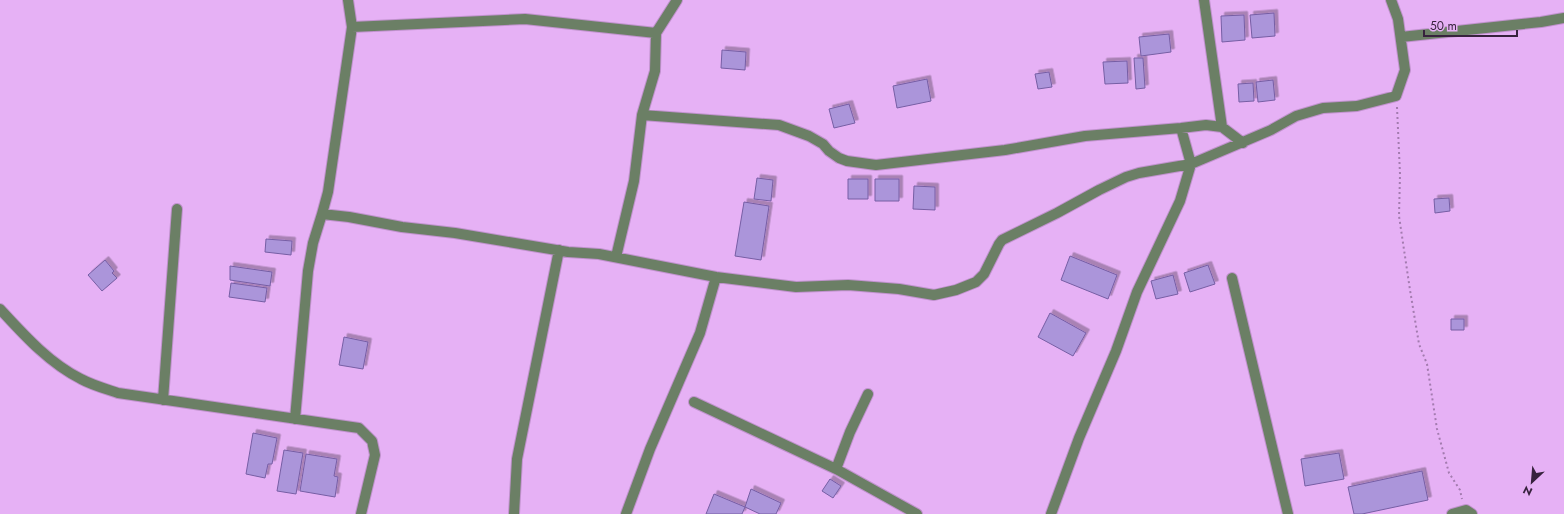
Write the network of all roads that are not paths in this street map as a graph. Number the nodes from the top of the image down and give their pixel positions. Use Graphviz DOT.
graph roads {
  1 [pos="348,0"];
  2 [pos="677,0"];
  3 [pos="1204,0"];
  4 [pos="1391,0"];
  5 [pos="1564,18"];
  6 [pos="352,27"];
  7 [pos="656,32"];
  8 [pos="1401,38"];
  9 [pos="642,115"];
  10 [pos="1222,127"];
  11 [pos="1181,128"];
  12 [pos="1243,142"];
  13 [pos="1191,164"];
  14 [pos="177,209"];
  15 [pos="322,214"];
  16 [pos="559,250"];
  17 [pos="616,257"];
  18 [pos="716,277"];
  19 [pos="1232,278"];
  20 [pos="0,309"];
  21 [pos="868,394"];
  22 [pos="163,400"];
  23 [pos="694,402"];
  24 [pos="295,419"];
  25 [pos="836,469"];
  26 [pos="1469,512"];
  27 [pos="361,514"];
  28 [pos="514,514"];
  29 [pos="626,514"];
  30 [pos="917,514"];
  31 [pos="1051,514"];
  32 [pos="1288,514"];
  33 [pos="1452,514"];
  1 -- 6 [label="street"];
  2 -- 7 [label="street"];
  3 -- 10 [label="street"];
  4 -- 8 [label="street"];
  5 -- 8 [label="street"];
  6 -- 7 [label="street"];
  6 -- 15 [label="street"];
  7 -- 9 [label="street"];
  8 -- 12 [label="street"];
  9 -- 11 [label="street"];
  9 -- 17 [label="street"];
  10 -- 11 [label="street"];
  10 -- 12 [label="street"];
  11 -- 13 [label="street"];
  12 -- 13 [label="street"];
  13 -- 18 [label="street"];
  13 -- 31 [label="street"];
  14 -- 22 [label="street"];
  15 -- 16 [label="street"];
  15 -- 24 [label="street"];
  16 -- 17 [label="street"];
  16 -- 28 [label="street"];
  17 -- 18 [label="street"];
  18 -- 29 [label="street"];
  19 -- 32 [label="street"];
  20 -- 22 [label="street"];
  21 -- 25 [label="street"];
  22 -- 24 [label="street"];
  23 -- 25 [label="street"];
  24 -- 27 [label="street"];
  25 -- 30 [label="street"];
  26 -- 33 [label="street"];
}
